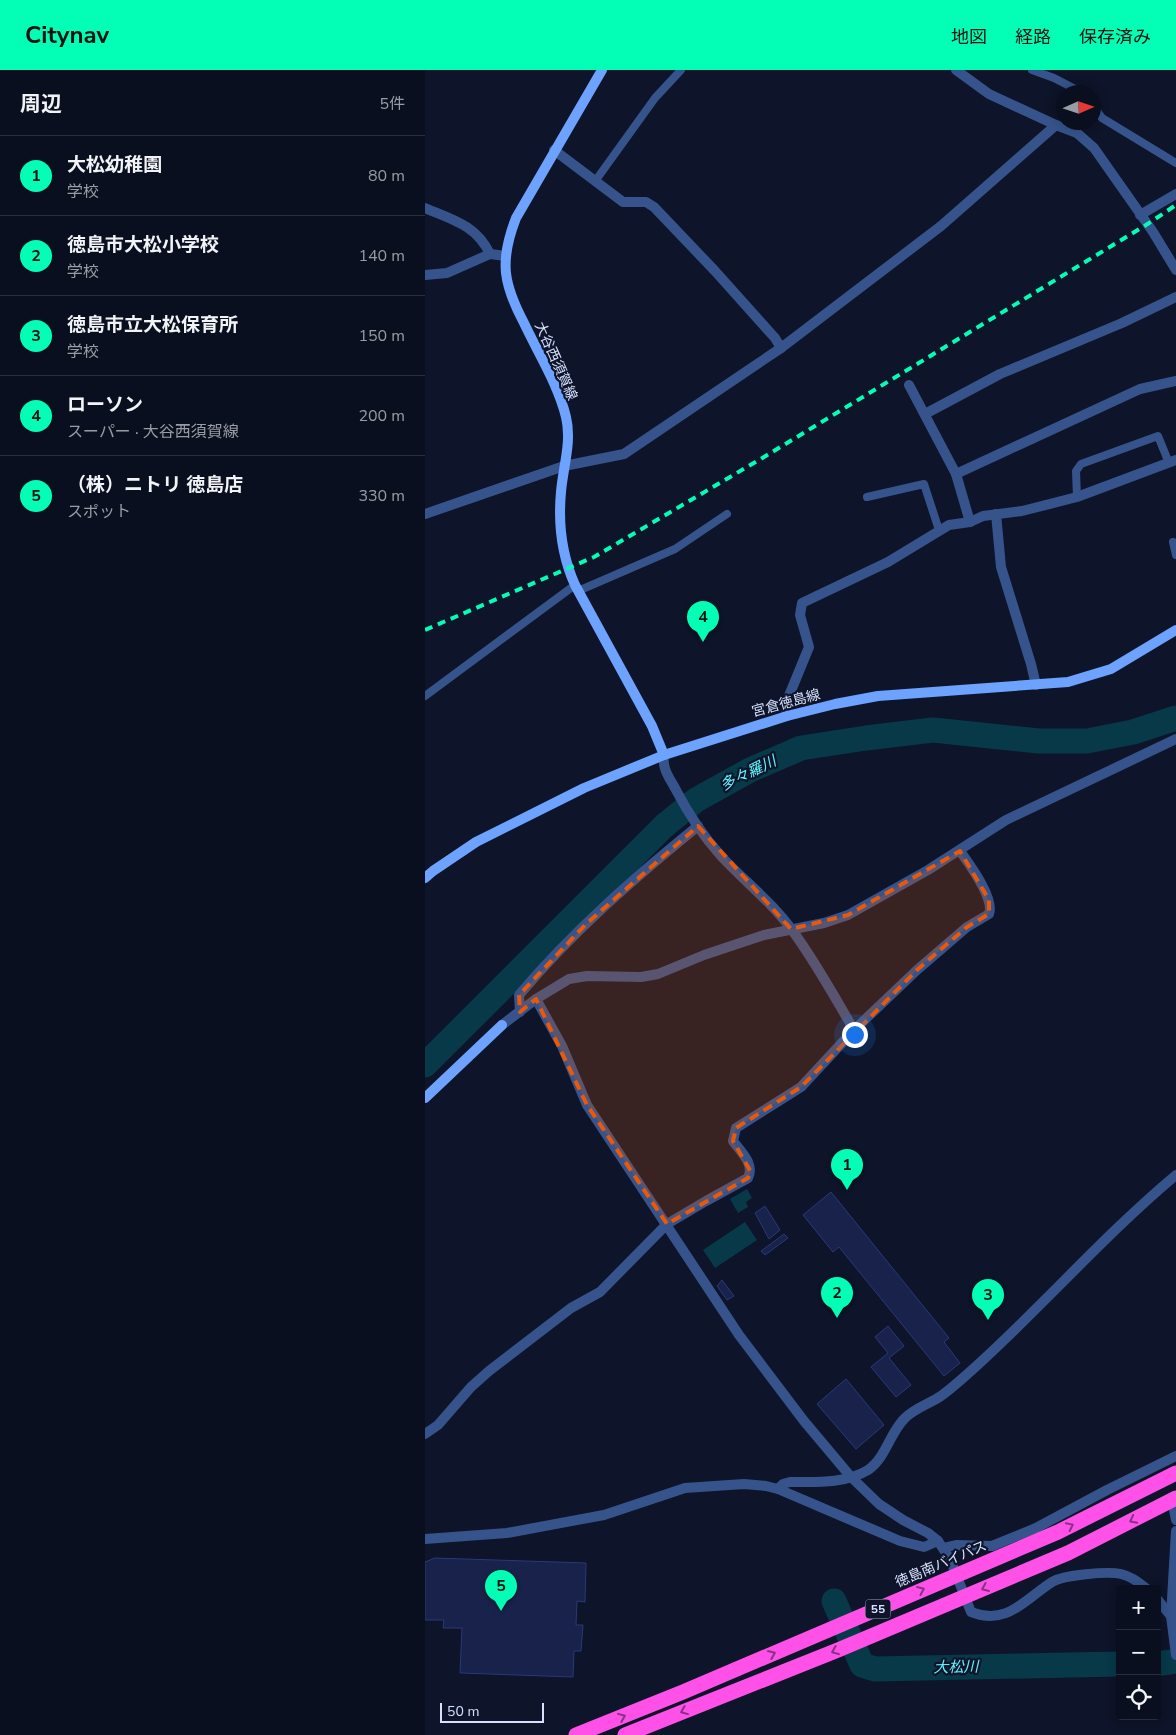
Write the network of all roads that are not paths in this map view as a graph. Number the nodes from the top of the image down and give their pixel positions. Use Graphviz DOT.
graph roads {
  1 [pos="602,70"];
  2 [pos="681,70"];
  3 [pos="956,70"];
  4 [pos="1032,70"];
  5 [pos="1068,85"];
  6 [pos="1101,117"];
  7 [pos="1055,125"];
  8 [pos="555,150"];
  9 [pos="1176,163"];
  10 [pos="596,180"];
  11 [pos="1176,194"];
  12 [pos="425,208"];
  13 [pos="1140,215"];
  14 [pos="490,254"];
  15 [pos="506,256"];
  16 [pos="1176,270"];
  17 [pos="425,274"];
  18 [pos="1176,297"];
  19 [pos="781,348"];
  20 [pos="1176,381"];
  21 [pos="909,385"];
  22 [pos="925,414"];
  23 [pos="1172,462"];
  24 [pos="564,466"];
  25 [pos="956,474"];
  26 [pos="867,497"];
  27 [pos="1077,497"];
  28 [pos="425,514"];
  29 [pos="727,514"];
  30 [pos="996,514"];
  31 [pos="970,522"];
  32 [pos="939,530"];
  33 [pos="1173,542"];
  34 [pos="1176,555"];
  35 [pos="576,588"];
  36 [pos="1176,630"];
  37 [pos="1036,685"];
  38 [pos="425,696"];
  39 [pos="787,716"];
  40 [pos="1176,739"];
  41 [pos="664,755"];
  42 [pos="696,823"];
  43 [pos="960,851"];
  44 [pos="425,877"];
  45 [pos="791,929"];
  46 [pos="536,999"];
  47 [pos="519,1012"];
  48 [pos="502,1025"];
  49 [pos="854,1030"];
  50 [pos="425,1098"];
  51 [pos="1176,1175"];
  52 [pos="667,1224"];
  53 [pos="425,1434"];
  54 [pos="1176,1456"];
  55 [pos="1176,1473"];
  56 [pos="851,1477"];
  57 [pos="778,1489"];
  58 [pos="1174,1499"];
  59 [pos="1176,1520"];
  60 [pos="1176,1531"];
  61 [pos="425,1539"];
  62 [pos="941,1545"];
  63 [pos="956,1576"];
  64 [pos="1141,1585"];
  65 [pos="964,1598"];
  66 [pos="1161,1604"];
  67 [pos="1171,1616"];
  68 [pos="1176,1655"];
  69 [pos="576,1735"];
  70 [pos="625,1735"];
  1 -- 8 [label="main road, 大谷西須賀線"];
  2 -- 10 [label="lane"];
  3 -- 7 [label="street"];
  4 -- 5 [label="lane"];
  6 -- 9 [label="lane"];
  7 -- 13 [label="street"];
  7 -- 19 [label="street"];
  8 -- 10 [label="street"];
  8 -- 15 [label="main road, 大谷西須賀線"];
  10 -- 19 [label="street"];
  11 -- 13 [label="street"];
  12 -- 14 [label="street"];
  13 -- 16 [label="street"];
  14 -- 15 [label="street"];
  14 -- 17 [label="street"];
  15 -- 24 [label="main road, 大谷西須賀線"];
  18 -- 22 [label="street"];
  19 -- 24 [label="street"];
  20 -- 25 [label="street"];
  21 -- 22 [label="street"];
  22 -- 25 [label="street"];
  23 -- 27 [label="street"];
  23 -- 27 [label="lane"];
  24 -- 28 [label="street"];
  24 -- 35 [label="main road, 大谷西須賀線"];
  25 -- 31 [label="street"];
  26 -- 32 [label="lane"];
  27 -- 30 [label="street"];
  29 -- 35 [label="lane"];
  30 -- 31 [label="street"];
  30 -- 37 [label="street"];
  31 -- 32 [label="street"];
  32 -- 39 [label="street"];
  33 -- 34 [label="lane"];
  35 -- 38 [label="lane"];
  35 -- 41 [label="main road, 大谷西須賀線"];
  36 -- 37 [label="main road, 宮倉徳島線"];
  37 -- 39 [label="main road, 宮倉徳島線"];
  39 -- 41 [label="main road, 宮倉徳島線"];
  40 -- 43 [label="street"];
  41 -- 42 [label="street"];
  41 -- 44 [label="main road, 宮倉徳島線"];
  42 -- 45 [label="street"];
  42 -- 47 [label="street"];
  43 -- 45 [label="street"];
  43 -- 49 [label="street"];
  45 -- 46 [label="street"];
  45 -- 49 [label="street"];
  46 -- 47 [label="street"];
  46 -- 52 [label="street"];
  47 -- 48 [label="street"];
  48 -- 50 [label="main road"];
  49 -- 52 [label="street"];
  51 -- 56 [label="street"];
  52 -- 53 [label="street"];
  52 -- 56 [label="street"];
  54 -- 62 [label="street"];
  63 -- 55 [label="highway, 徳島南バイパス / 55, one-way"];
  56 -- 57 [label="street"];
  56 -- 62 [label="street"];
  57 -- 61 [label="street"];
  57 -- 62 [label="street"];
  58 -- 59 [label="street"];
  58 -- 65 [label="highway, 55, one-way"];
  60 -- 67 [label="street"];
  62 -- 63 [label="street"];
  63 -- 65 [label="street"];
  69 -- 63 [label="highway, 徳島南バイパス / 55, one-way"];
  64 -- 65 [label="street"];
  65 -- 70 [label="highway, 55, one-way"];
  66 -- 67 [label="street"];
  67 -- 68 [label="street"];
}
